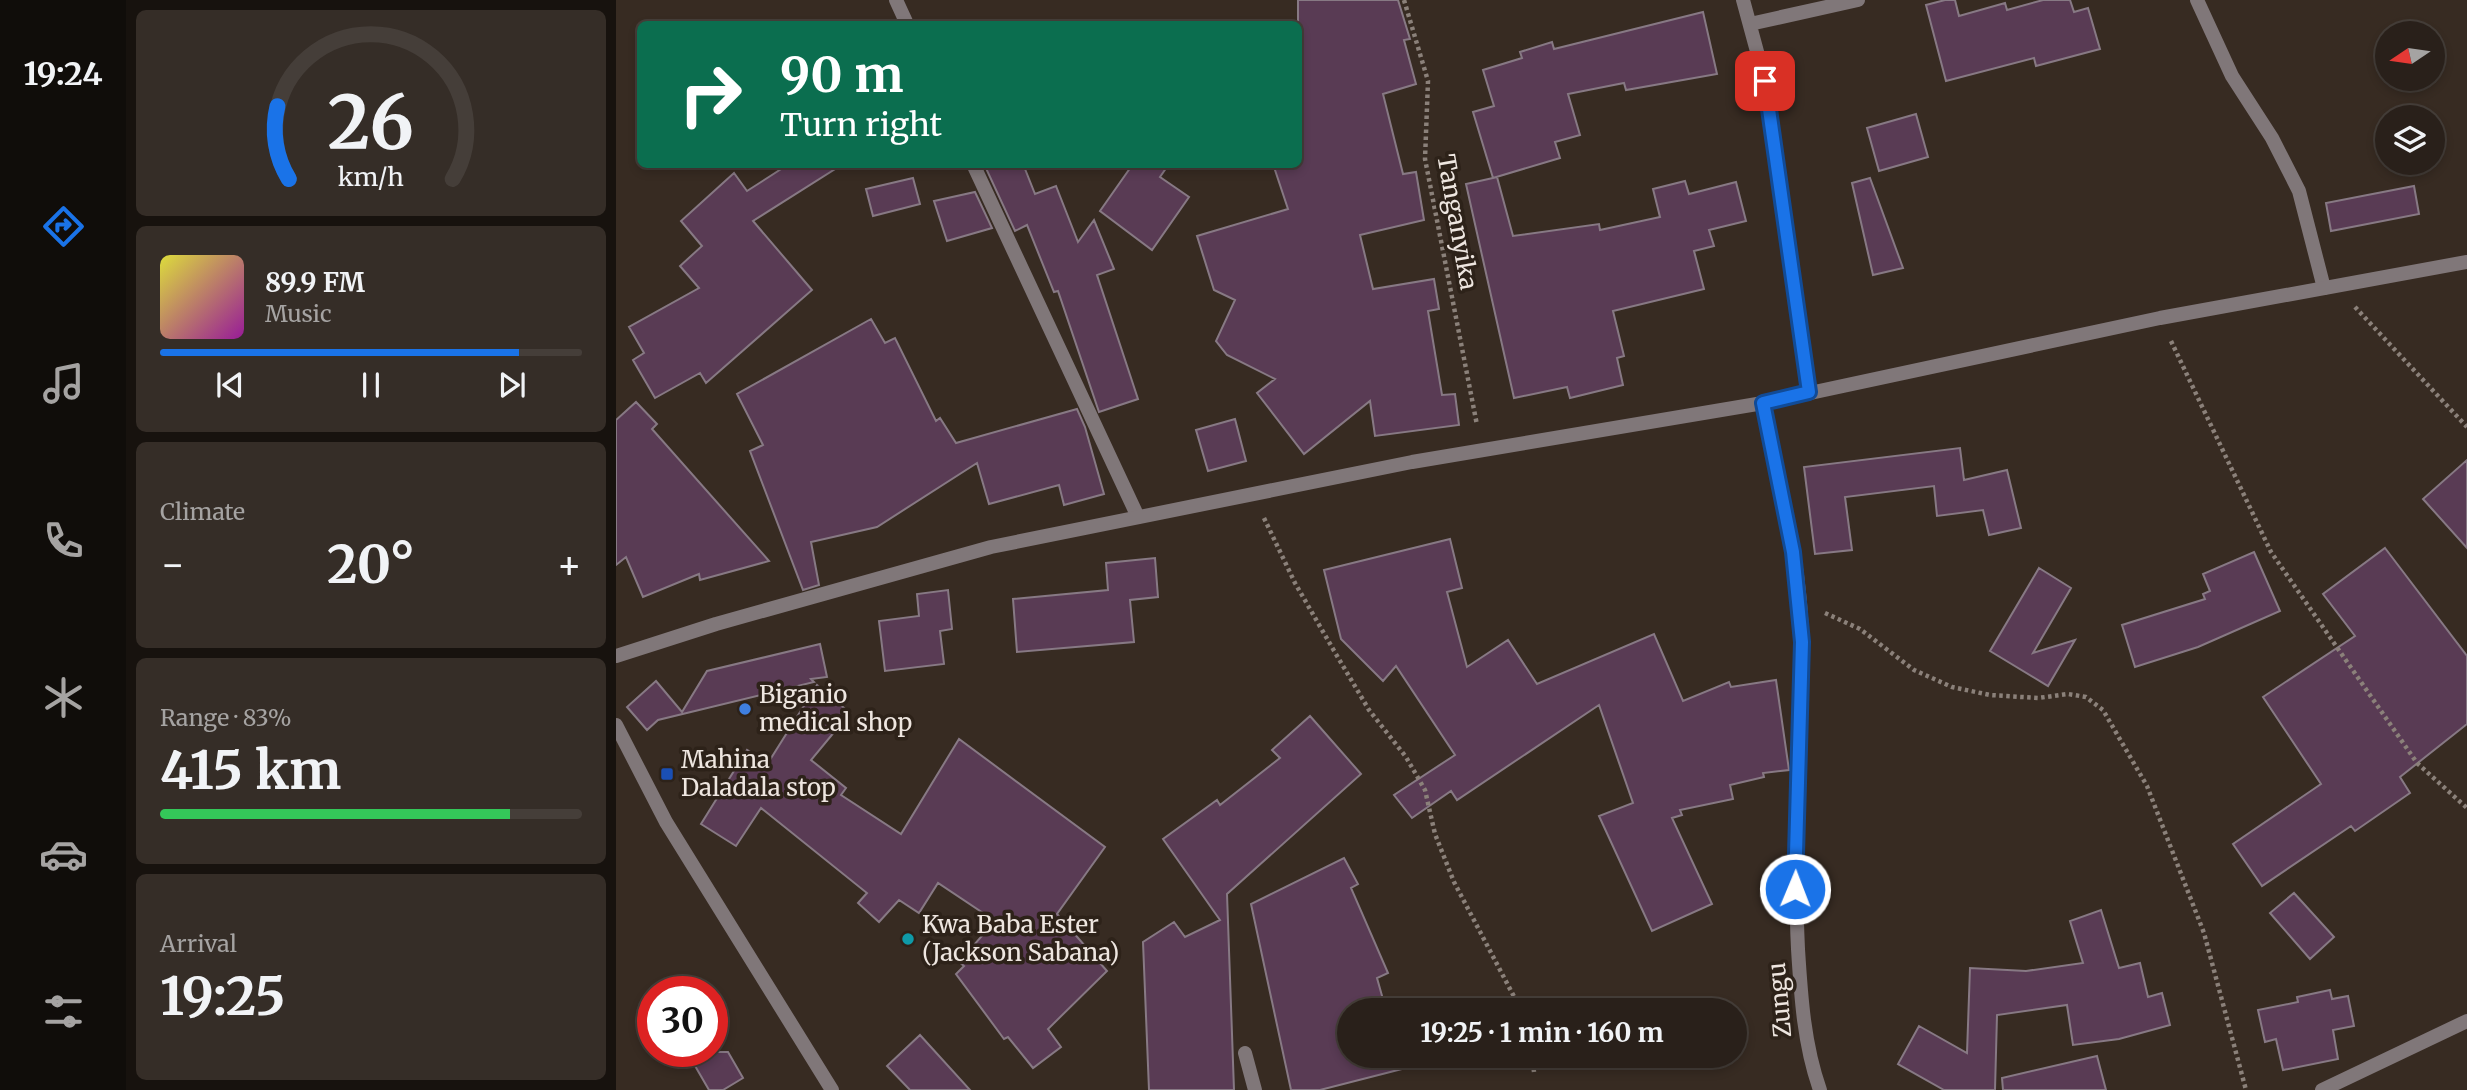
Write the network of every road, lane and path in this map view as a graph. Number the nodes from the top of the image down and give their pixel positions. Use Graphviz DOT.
graph roads {
  1 [pos="896,0"];
  2 [pos="1404,0"];
  3 [pos="1743,0"];
  4 [pos="1858,0"];
  5 [pos="2197,0"];
  6 [pos="906,21"];
  7 [pos="1750,24"];
  8 [pos="975,168"];
  9 [pos="2467,262"];
  10 [pos="2330,287"];
  11 [pos="2160,318"];
  12 [pos="1809,392"];
  13 [pos="1763,403"];
  14 [pos="2467,427"];
  15 [pos="1482,450"];
  16 [pos="1253,495"];
  17 [pos="1138,517"];
  18 [pos="1798,604"];
  19 [pos="616,656"];
  20 [pos="616,725"];
  21 [pos="2467,808"];
  22 [pos="1515,998"];
  23 [pos="2467,1021"];
  24 [pos="1245,1053"];
  25 [pos="1534,1068"];
  26 [pos="1534,1072"];
  27 [pos="832,1090"];
  28 [pos="1255,1090"];
  29 [pos="1820,1090"];
  30 [pos="2246,1090"];
  31 [pos="2322,1090"];
  1 -- 6 [label="street"];
  2 -- 15 [label="path, Tanganyika"];
  3 -- 7 [label="street"];
  4 -- 7 [label="street"];
  5 -- 10 [label="street"];
  7 -- 12 [label="street"];
  8 -- 17 [label="street"];
  9 -- 10 [label="street"];
  10 -- 11 [label="street"];
  10 -- 14 [label="path"];
  11 -- 12 [label="street"];
  11 -- 21 [label="path"];
  12 -- 13 [label="street"];
  13 -- 15 [label="street"];
  13 -- 18 [label="street, Zungu"];
  15 -- 16 [label="street"];
  16 -- 17 [label="street"];
  16 -- 22 [label="path"];
  17 -- 19 [label="street"];
  18 -- 29 [label="street, Zungu"];
  18 -- 30 [label="path"];
  20 -- 27 [label="street"];
  23 -- 31 [label="street"];
  24 -- 28 [label="street"];
  25 -- 26 [label="path"];
}
